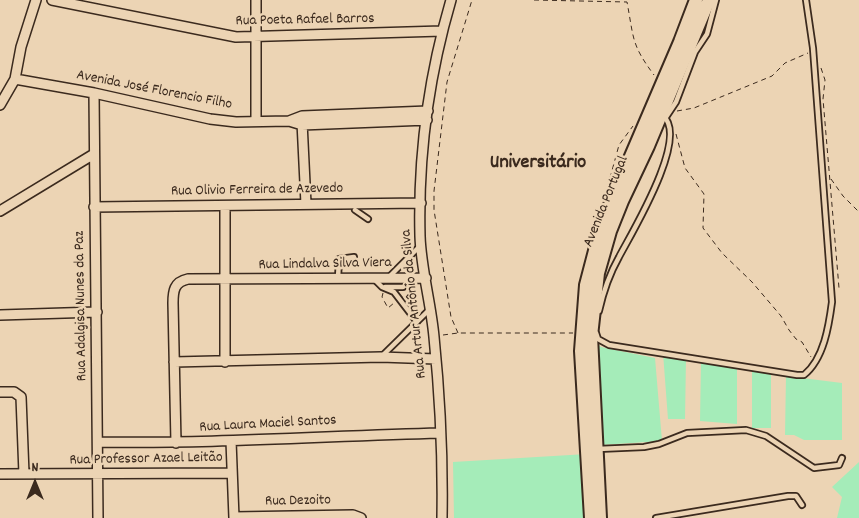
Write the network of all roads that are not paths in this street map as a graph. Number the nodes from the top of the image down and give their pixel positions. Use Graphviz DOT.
graph roads {
  1 [pos="36,0"];
  2 [pos="52,0"];
  3 [pos="256,0"];
  4 [pos="451,0"];
  5 [pos="696,0"];
  6 [pos="708,0"];
  7 [pos="716,0"];
  8 [pos="806,0"];
  9 [pos="442,31"];
  10 [pos="256,37"];
  11 [pos="15,79"];
  12 [pos="94,93"];
  13 [pos="0,105"];
  14 [pos="665,115"];
  15 [pos="427,116"];
  16 [pos="256,120"];
  17 [pos="302,121"];
  18 [pos="94,154"];
  19 [pos="306,204"];
  20 [pos="420,204"];
  21 [pos="225,206"];
  22 [pos="94,207"];
  23 [pos="355,210"];
  24 [pos="0,211"];
  25 [pos="368,219"];
  26 [pos="420,236"];
  27 [pos="354,257"];
  28 [pos="389,277"];
  29 [pos="373,278"];
  30 [pos="426,278"];
  31 [pos="338,279"];
  32 [pos="225,281"];
  33 [pos="403,286"];
  34 [pos="591,286"];
  35 [pos="382,287"];
  36 [pos="431,308"];
  37 [pos="97,312"];
  38 [pos="0,315"];
  39 [pos="417,322"];
  40 [pos="381,357"];
  41 [pos="436,359"];
  42 [pos="174,362"];
  43 [pos="225,362"];
  44 [pos="0,392"];
  45 [pos="440,433"];
  46 [pos="231,441"];
  47 [pos="98,442"];
  48 [pos="176,443"];
  49 [pos="597,449"];
  50 [pos="842,458"];
  51 [pos="232,473"];
  52 [pos="0,474"];
  53 [pos="24,474"];
  54 [pos="99,475"];
  55 [pos="802,505"];
  56 [pos="234,517"];
  57 [pos="309,517"];
  58 [pos="98,518"];
  59 [pos="361,518"];
  60 [pos="442,518"];
  61 [pos="591,518"];
  62 [pos="600,518"];
  63 [pos="656,518"];
  1 -- 11 [label="street"];
  2 -- 10 [label="street, Rua Poeta Rafael Barros"];
  3 -- 10 [label="street"];
  4 -- 9 [label="street, Rua Artur Antônio da Silva"];
  5 -- 34 [label="street, Avenida Portugal"];
  6 -- 14 [label="street, Avenida Portugal"];
  7 -- 14 [label="lane"];
  8 -- 14 [label="lane"];
  9 -- 10 [label="street, Rua Poeta Rafael Barros"];
  9 -- 15 [label="street, Rua Artur Antônio da Silva"];
  10 -- 16 [label="street"];
  11 -- 12 [label="street, Avenida José Florencio Filho"];
  11 -- 13 [label="street"];
  12 -- 16 [label="street, Avenida José Florencio Filho"];
  12 -- 18 [label="street, Rua Adalgisa Nunes da Paz"];
  14 -- 34 [label="street, Avenida Portugal"];
  15 -- 17 [label="street, Avenida José Florencio Filho"];
  15 -- 20 [label="street, Rua Artur Antônio da Silva"];
  16 -- 17 [label="street, Avenida José Florencio Filho"];
  17 -- 19 [label="street"];
  18 -- 22 [label="street, Rua Adalgisa Nunes da Paz"];
  18 -- 24 [label="street"];
  19 -- 20 [label="street, Rua Olivio Ferreira de Azevedo"];
  19 -- 21 [label="street, Rua Olivio Ferreira de Azevedo"];
  20 -- 26 [label="street, Rua Artur Antônio da Silva"];
  21 -- 22 [label="street, Rua Olivio Ferreira de Azevedo"];
  21 -- 32 [label="street"];
  22 -- 37 [label="street, Rua Adalgisa Nunes da Paz"];
  23 -- 25 [label="lane"];
  26 -- 28 [label="lane"];
  26 -- 30 [label="street, Rua Artur Antônio da Silva"];
  27 -- 31 [label="lane"];
  28 -- 29 [label="street, Rua Lindalva Silva Viera"];
  28 -- 30 [label="street, Rua Lindalva Silva Viera"];
  29 -- 31 [label="street, Rua Lindalva Silva Viera"];
  29 -- 35 [label="lane"];
  30 -- 36 [label="street, Rua Artur Antônio da Silva"];
  31 -- 32 [label="street, Rua Lindalva Silva Viera"];
  32 -- 42 [label="street, Rua Lindalva Silva Viera"];
  32 -- 43 [label="street"];
  33 -- 35 [label="lane"];
  34 -- 49 [label="street, Avenida Portugal"];
  34 -- 61 [label="street, Avenida Portugal"];
  35 -- 39 [label="lane"];
  36 -- 39 [label="lane"];
  36 -- 41 [label="street, Rua Artur Antônio da Silva"];
  37 -- 38 [label="street"];
  37 -- 47 [label="street, Rua Adalgisa Nunes da Paz"];
  39 -- 40 [label="lane"];
  40 -- 41 [label="street"];
  40 -- 43 [label="street"];
  41 -- 45 [label="street, Rua Artur Antônio da Silva"];
  42 -- 43 [label="street"];
  42 -- 48 [label="street"];
  44 -- 53 [label="street"];
  45 -- 46 [label="street, Rua Laura Maciel Santos"];
  45 -- 60 [label="street, Rua Artur Antônio da Silva"];
  46 -- 48 [label="street, Rua Laura Maciel Santos"];
  46 -- 51 [label="street"];
  47 -- 48 [label="street, Rua Laura Maciel Santos"];
  47 -- 54 [label="street, Rua Adalgisa Nunes da Paz"];
  49 -- 50 [label="lane"];
  49 -- 62 [label="street, Avenida Portugal"];
  51 -- 54 [label="street, Rua Professor Azael Leitão"];
  51 -- 56 [label="street"];
  52 -- 53 [label="street, Rua Professor Azael Leitão"];
  53 -- 54 [label="street, Rua Professor Azael Leitão"];
  54 -- 58 [label="street, Rua Adalgisa Nunes da Paz"];
  55 -- 63 [label="lane"];
  56 -- 57 [label="street, Rua Dezoito"];
  57 -- 59 [label="street, Rua Dezoito"];
}
